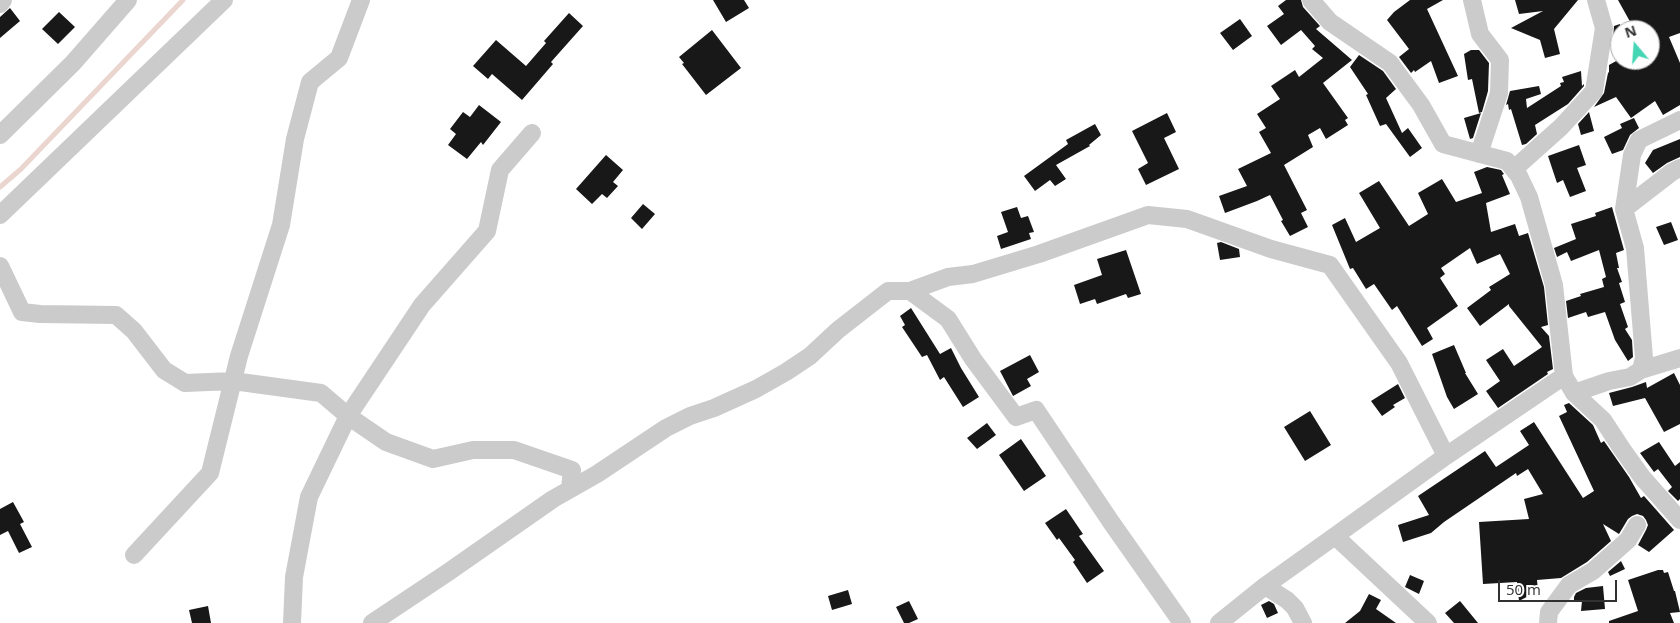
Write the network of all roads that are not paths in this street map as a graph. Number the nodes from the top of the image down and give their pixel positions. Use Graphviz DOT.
graph roads {
  1 [pos="3,0"];
  2 [pos="128,0"];
  3 [pos="224,0"];
  4 [pos="361,0"];
  5 [pos="1311,0"];
  6 [pos="1472,0"];
  7 [pos="1596,0"];
  8 [pos="0,4"];
  9 [pos="1680,120"];
  10 [pos="532,133"];
  11 [pos="0,135"];
  12 [pos="1479,154"];
  13 [pos="1680,168"];
  14 [pos="1514,169"];
  15 [pos="1624,209"];
  16 [pos="0,215"];
  17 [pos="0,266"];
  18 [pos="910,291"];
  19 [pos="1680,358"];
  20 [pos="1641,370"];
  21 [pos="1564,376"];
  22 [pos="233,381"];
  23 [pos="1574,393"];
  24 [pos="348,416"];
  25 [pos="1446,456"];
  26 [pos="570,489"];
  27 [pos="1680,520"];
  28 [pos="1637,525"];
  29 [pos="1334,536"];
  30 [pos="134,555"];
  31 [pos="1265,586"];
  32 [pos="292,623"];
  33 [pos="372,623"];
  34 [pos="1182,623"];
  35 [pos="1219,623"];
  36 [pos="1303,623"];
  37 [pos="1428,623"];
  38 [pos="1548,623"];
  1 -- 8 [label="street"];
  2 -- 11 [label="street"];
  3 -- 16 [label="street"];
  4 -- 22 [label="street"];
  5 -- 12 [label="street"];
  6 -- 12 [label="street"];
  7 -- 14 [label="street"];
  9 -- 15 [label="street"];
  10 -- 24 [label="street"];
  12 -- 14 [label="street"];
  13 -- 15 [label="street"];
  14 -- 21 [label="street"];
  15 -- 20 [label="street"];
  17 -- 22 [label="street"];
  18 -- 25 [label="street"];
  18 -- 26 [label="street"];
  18 -- 34 [label="street"];
  19 -- 20 [label="street"];
  20 -- 23 [label="street"];
  21 -- 23 [label="street"];
  21 -- 25 [label="street"];
  22 -- 24 [label="street"];
  22 -- 30 [label="street"];
  23 -- 27 [label="street"];
  24 -- 26 [label="street"];
  24 -- 32 [label="street"];
  25 -- 29 [label="street"];
  26 -- 33 [label="street"];
  28 -- 38 [label="street"];
  29 -- 31 [label="street"];
  29 -- 37 [label="street"];
  31 -- 35 [label="street"];
  31 -- 36 [label="street"];
}
